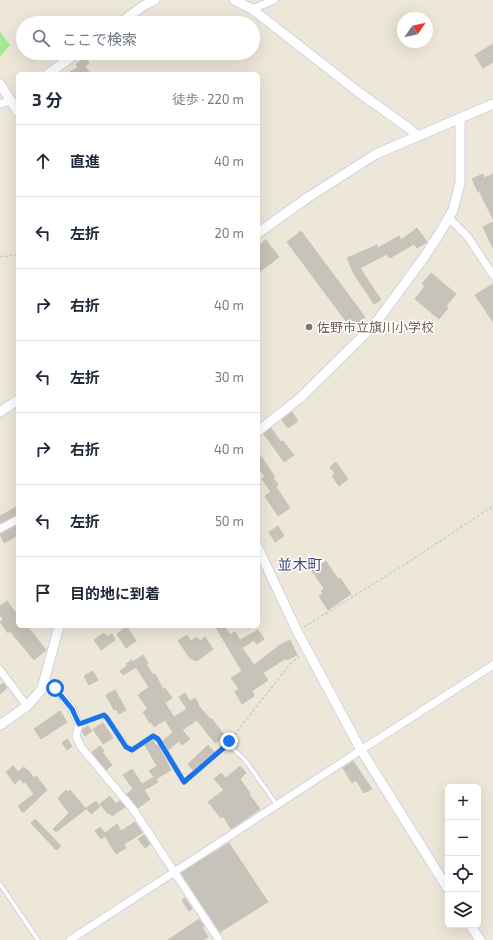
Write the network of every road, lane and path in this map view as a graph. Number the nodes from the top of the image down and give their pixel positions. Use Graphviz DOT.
graph roads {
  1 [pos="156,0"];
  2 [pos="234,0"];
  3 [pos="274,0"];
  4 [pos="252,9"];
  5 [pos="130,16"];
  6 [pos="67,60"];
  7 [pos="51,72"];
  8 [pos="0,84"];
  9 [pos="15,98"];
  10 [pos="0,104"];
  11 [pos="493,104"];
  12 [pos="460,118"];
  13 [pos="417,136"];
  14 [pos="449,218"];
  15 [pos="260,232"];
  16 [pos="16,254"];
  17 [pos="0,256"];
  18 [pos="493,275"];
  19 [pos="16,401"];
  20 [pos="0,412"];
  21 [pos="260,429"];
  22 [pos="493,506"];
  23 [pos="16,520"];
  24 [pos="0,529"];
  25 [pos="260,552"];
  26 [pos="58,628"];
  27 [pos="297,631"];
  28 [pos="307,650"];
  29 [pos="493,665"];
  30 [pos="0,670"];
  31 [pos="44,679"];
  32 [pos="27,706"];
  33 [pos="79,724"];
  34 [pos="0,725"];
  35 [pos="228,744"];
  36 [pos="361,750"];
  37 [pos="277,805"];
  38 [pos="175,872"];
  39 [pos="0,884"];
  40 [pos="445,884"];
  41 [pos="472,928"];
  42 [pos="38,940"];
  43 [pos="70,940"];
  44 [pos="219,940"];
  45 [pos="480,940"];
  1 -- 5 [label="street"];
  2 -- 4 [label="street"];
  3 -- 4 [label="street"];
  4 -- 13 [label="street"];
  6 -- 7 [label="street"];
  8 -- 9 [label="street"];
  9 -- 10 [label="street"];
  11 -- 12 [label="street"];
  12 -- 13 [label="street"];
  12 -- 14 [label="street"];
  13 -- 15 [label="street"];
  14 -- 18 [label="street"];
  14 -- 21 [label="street"];
  16 -- 17 [label="path"];
  19 -- 20 [label="street"];
  22 -- 27 [label="path"];
  23 -- 24 [label="street"];
  25 -- 27 [label="street"];
  26 -- 31 [label="street"];
  27 -- 28 [label="street"];
  28 -- 35 [label="path"];
  28 -- 36 [label="street"];
  29 -- 36 [label="street"];
  30 -- 32 [label="street"];
  31 -- 32 [label="street"];
  31 -- 33 [label="street"];
  32 -- 34 [label="street"];
  33 -- 35 [label="lane"];
  33 -- 38 [label="street"];
  35 -- 37 [label="lane"];
  36 -- 37 [label="street"];
  36 -- 40 [label="street"];
  37 -- 38 [label="street"];
  38 -- 43 [label="street"];
  38 -- 44 [label="street"];
  39 -- 42 [label="lane"];
  41 -- 45 [label="street"];
}
